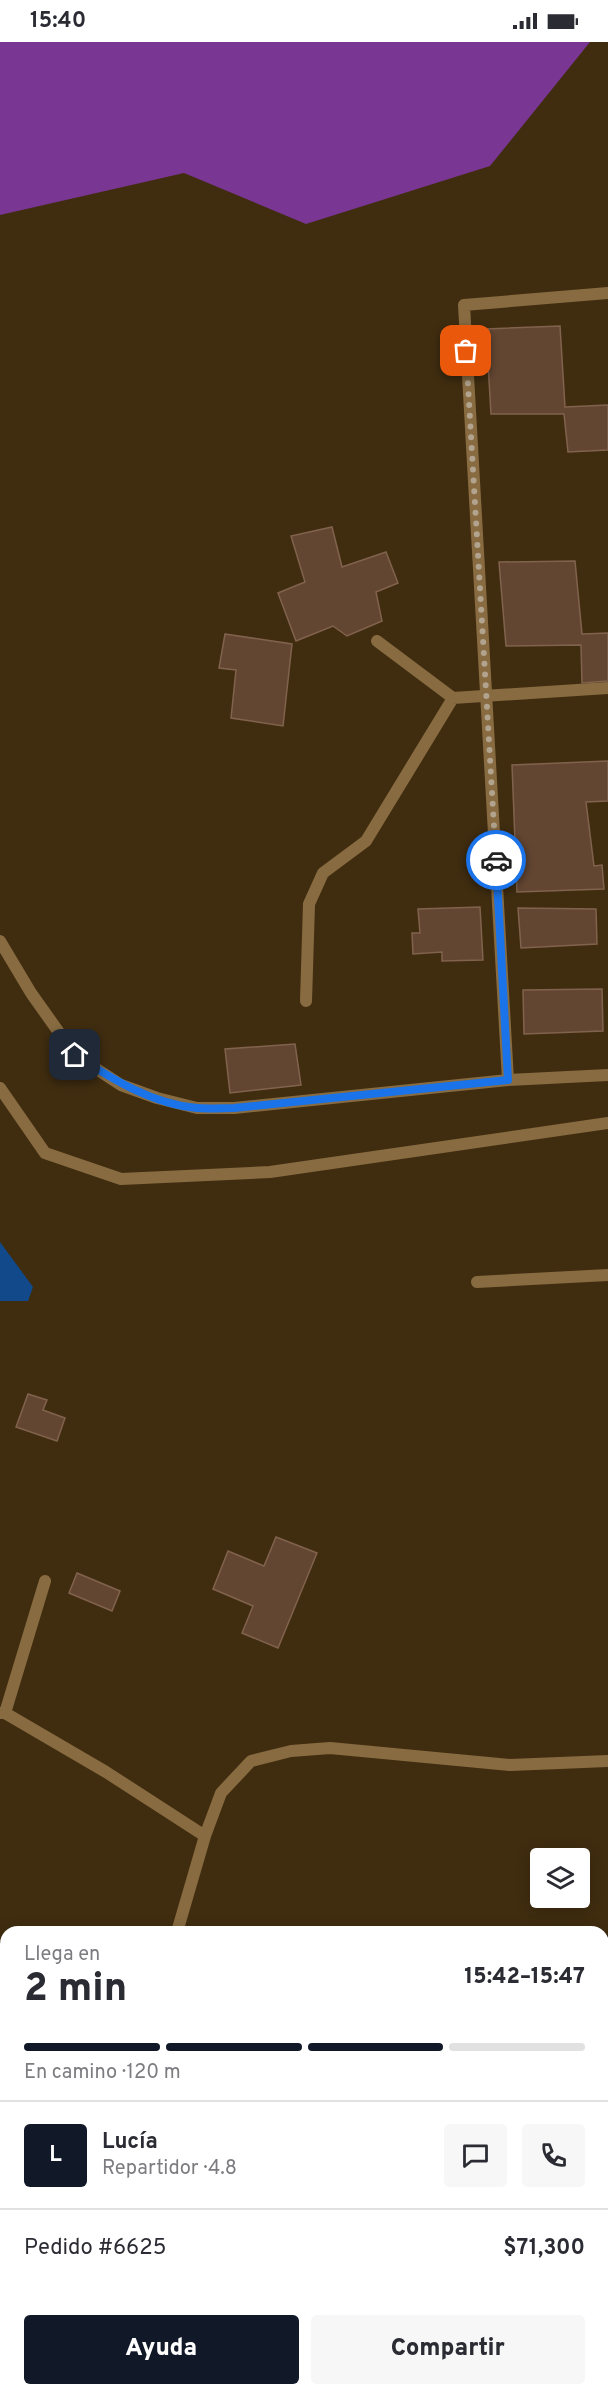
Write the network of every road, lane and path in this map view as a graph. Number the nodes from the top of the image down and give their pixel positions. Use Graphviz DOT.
graph roads {
  1 [pos="608,293"];
  2 [pos="377,641"];
  3 [pos="608,688"];
  4 [pos="486,697"];
  5 [pos="453,698"];
  6 [pos="0,941"];
  7 [pos="306,1001"];
  8 [pos="608,1075"];
  9 [pos="508,1080"];
  10 [pos="0,1088"];
  11 [pos="608,1123"];
  12 [pos="608,1275"];
  13 [pos="477,1282"];
  14 [pos="45,1581"];
  15 [pos="2,1713"];
  16 [pos="608,1761"];
  17 [pos="205,1836"];
  18 [pos="179,1926"];
  1 -- 4 [label="street"];
  2 -- 5 [label="street"];
  3 -- 4 [label="street"];
  4 -- 5 [label="street"];
  4 -- 9 [label="street"];
  5 -- 7 [label="street"];
  6 -- 9 [label="street"];
  8 -- 9 [label="street"];
  10 -- 11 [label="street"];
  12 -- 13 [label="street"];
  14 -- 15 [label="street"];
  15 -- 17 [label="street"];
  16 -- 17 [label="street"];
  17 -- 18 [label="street"];
}
